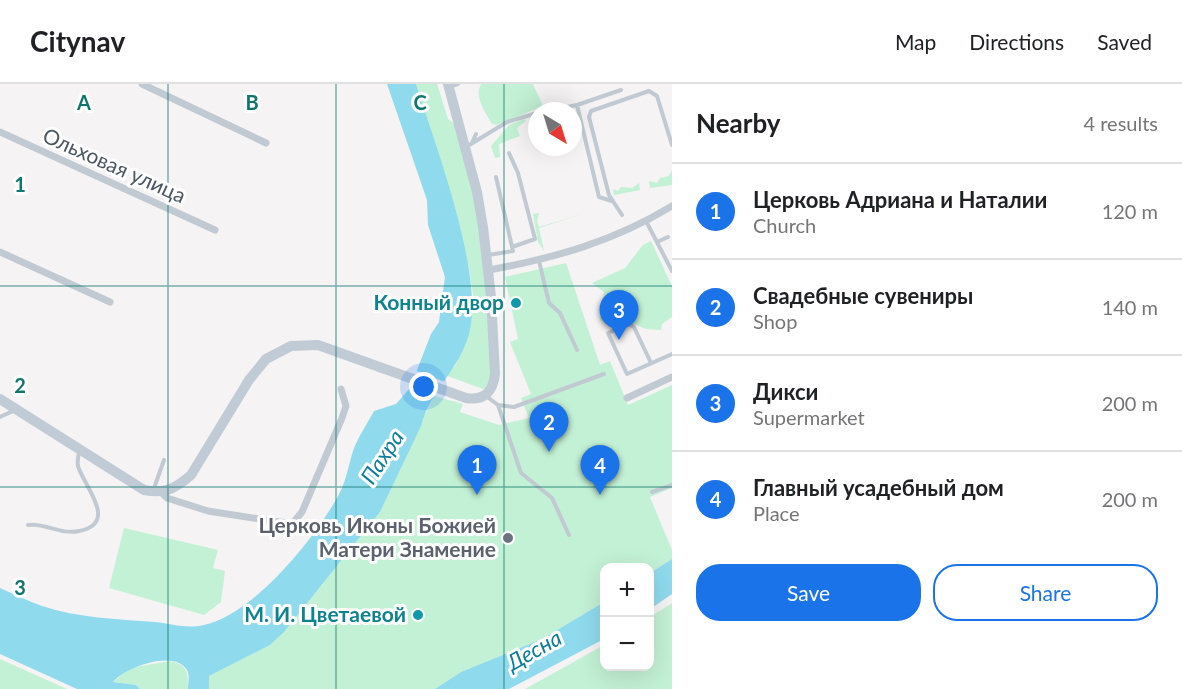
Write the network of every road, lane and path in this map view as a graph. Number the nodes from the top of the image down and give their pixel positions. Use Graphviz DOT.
graph roads {
  1 [pos="142,84"];
  2 [pos="452,85"];
  3 [pos="621,90"];
  4 [pos="582,103"];
  5 [pos="528,116"];
  6 [pos="582,126"];
  7 [pos="0,132"];
  8 [pos="476,134"];
  9 [pos="266,143"];
  10 [pos="672,144"];
  11 [pos="469,145"];
  12 [pos="509,153"];
  13 [pos="496,177"];
  14 [pos="613,201"];
  15 [pos="672,206"];
  16 [pos="622,215"];
  17 [pos="646,221"];
  18 [pos="215,230"];
  19 [pos="668,237"];
  20 [pos="657,242"];
  21 [pos="512,247"];
  22 [pos="0,252"];
  23 [pos="487,255"];
  24 [pos="539,261"];
  25 [pos="489,270"];
  26 [pos="672,271"];
  27 [pos="110,302"];
  28 [pos="577,350"];
  29 [pos="672,354"];
  30 [pos="651,363"];
  31 [pos="604,374"];
  32 [pos="672,377"];
  33 [pos="341,389"];
  34 [pos="486,396"];
  35 [pos="627,398"];
  36 [pos="0,399"];
  37 [pos="498,405"];
  38 [pos="13,411"];
  39 [pos="0,417"];
  40 [pos="80,449"];
  41 [pos="164,460"];
  42 [pos="672,485"];
  43 [pos="157,492"];
  44 [pos="652,492"];
  45 [pos="28,525"];
  46 [pos="569,535"];
  1 -- 9 [label="street"];
  2 -- 11 [label="main road"];
  3 -- 4 [label="lane"];
  5 -- 11 [label="lane"];
  6 -- 14 [label="lane"];
  7 -- 18 [label="street, Ольховая улица"];
  8 -- 11 [label="lane"];
  10 -- 14 [label="lane"];
  11 -- 23 [label="main road"];
  12 -- 21 [label="lane"];
  13 -- 21 [label="lane"];
  14 -- 16 [label="lane"];
  15 -- 17 [label="street"];
  17 -- 20 [label="lane"];
  17 -- 24 [label="street"];
  19 -- 20 [label="lane"];
  20 -- 26 [label="lane"];
  21 -- 23 [label="lane"];
  22 -- 27 [label="street"];
  23 -- 25 [label="main road"];
  24 -- 25 [label="street"];
  24 -- 28 [label="lane"];
  25 -- 34 [label="main road"];
  29 -- 30 [label="lane"];
  30 -- 30 [label="lane"];
  31 -- 37 [label="lane"];
  32 -- 35 [label="street"];
  33 -- 43 [label="street"];
  34 -- 37 [label="lane"];
  34 -- 43 [label="main road"];
  36 -- 40 [label="main road"];
  37 -- 46 [label="lane"];
  38 -- 39 [label="lane"];
  40 -- 43 [label="main road"];
  40 -- 45 [label="lane"];
  41 -- 43 [label="lane"];
  42 -- 44 [label="lane"];
}
